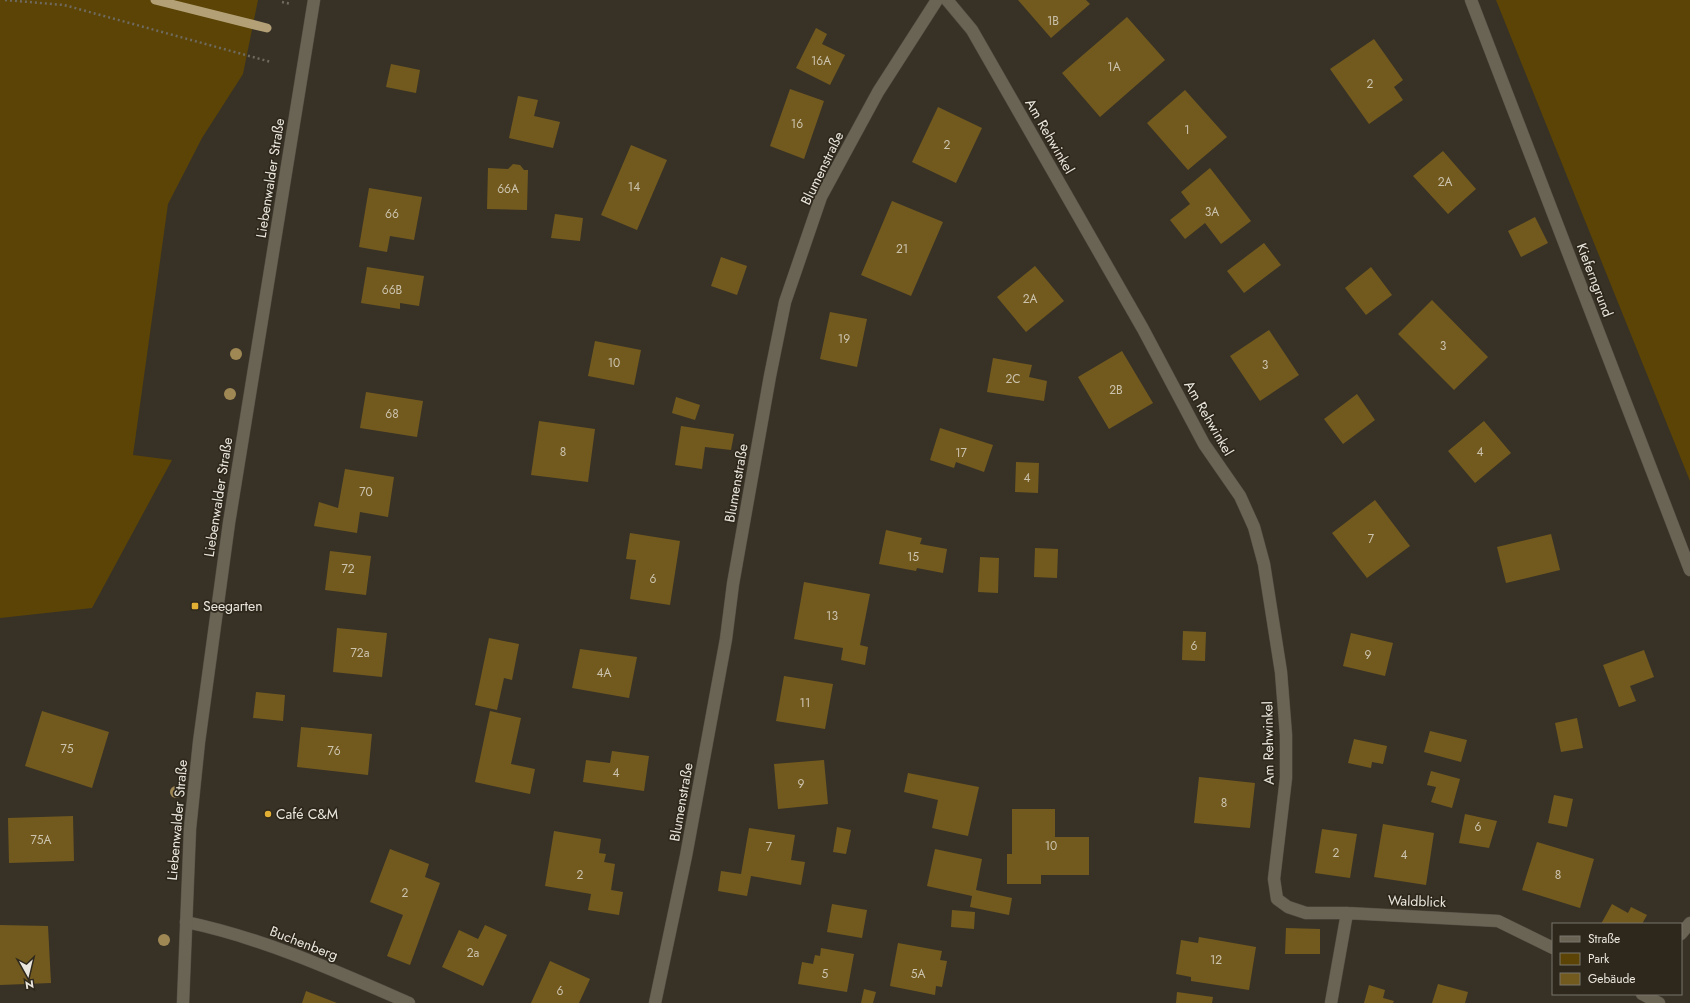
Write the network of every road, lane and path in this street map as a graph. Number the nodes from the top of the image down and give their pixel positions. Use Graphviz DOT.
graph roads {
  1 [pos="4,0"];
  2 [pos="314,0"];
  3 [pos="937,0"];
  4 [pos="948,0"];
  5 [pos="1471,0"];
  6 [pos="271,62"];
  7 [pos="1690,570"];
  8 [pos="1277,898"];
  9 [pos="1347,913"];
  10 [pos="186,922"];
  11 [pos="1690,923"];
  12 [pos="1682,933"];
  13 [pos="1552,948"];
  14 [pos="1644,995"];
  15 [pos="183,1003"];
  16 [pos="409,1003"];
  17 [pos="655,1003"];
  18 [pos="1331,1003"];
  19 [pos="1659,1003"];
  1 -- 6 [label="path"];
  2 -- 10 [label="street, Liebenwalder Straße"];
  3 -- 17 [label="street, Blumenstraße"];
  4 -- 8 [label="street, Am Rehwinkel"];
  5 -- 7 [label="street, Kieferngrund"];
  8 -- 9 [label="street, Waldblick"];
  9 -- 13 [label="street, Waldblick"];
  9 -- 18 [label="street"];
  10 -- 15 [label="street, Liebenwalder Straße"];
  10 -- 16 [label="street, Buchenberg"];
  11 -- 12 [label="street"];
  14 -- 19 [label="street"];
}
